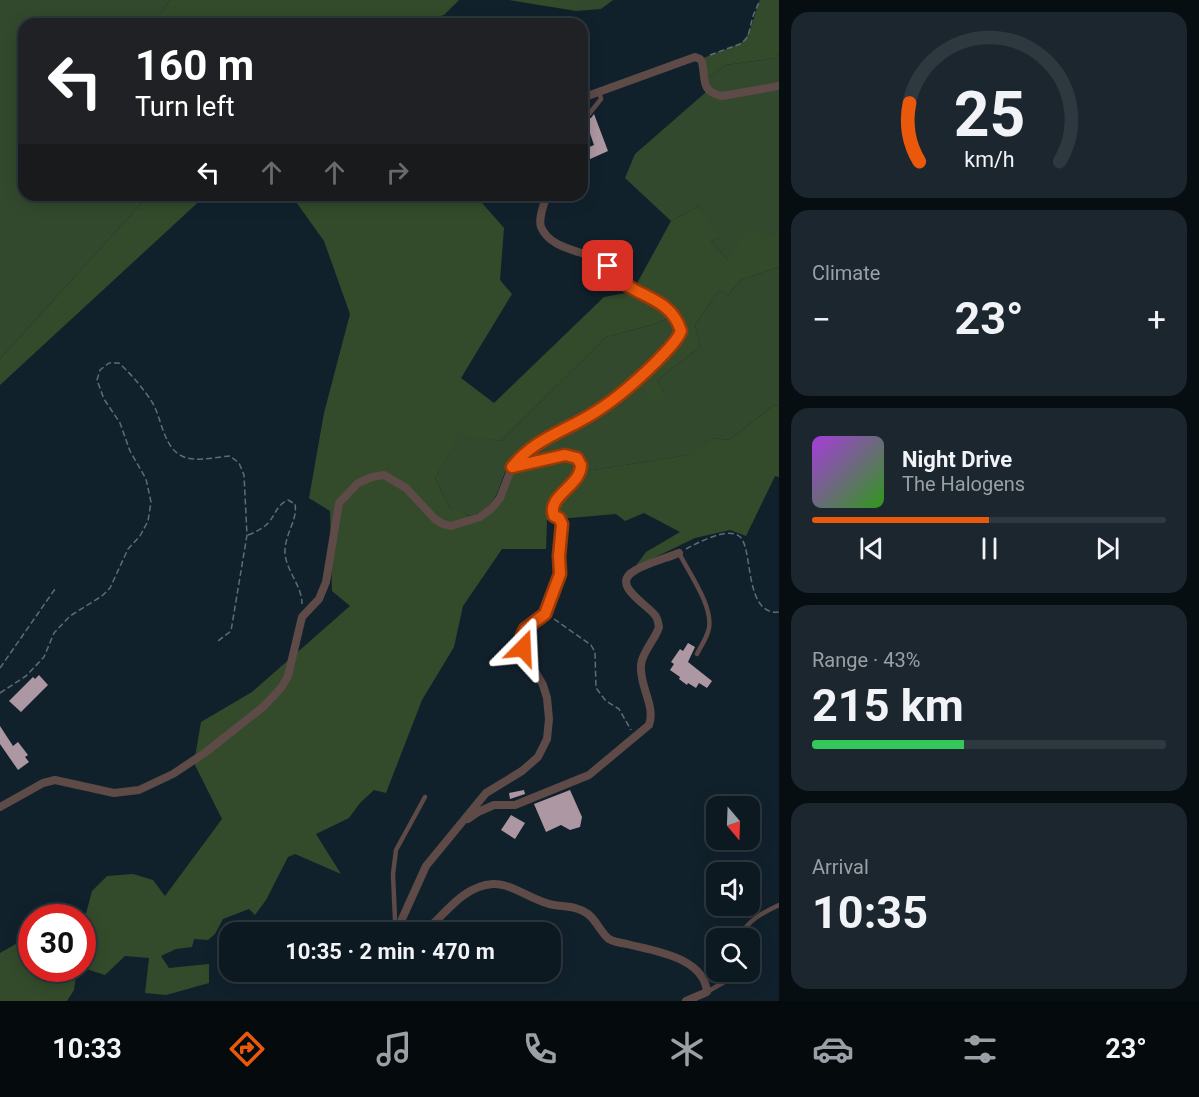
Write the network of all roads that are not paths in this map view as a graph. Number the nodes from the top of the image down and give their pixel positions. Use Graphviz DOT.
graph roads {
  1 [pos="779,86"];
  2 [pos="599,90"];
  3 [pos="588,95"];
  4 [pos="589,114"];
  5 [pos="546,201"];
  6 [pos="512,467"];
  7 [pos="679,553"];
  8 [pos="697,654"];
  9 [pos="425,796"];
  10 [pos="0,807"];
  11 [pos="463,823"];
  12 [pos="779,905"];
  13 [pos="396,922"];
  14 [pos="402,922"];
  15 [pos="434,922"];
  16 [pos="746,928"];
  17 [pos="724,982"];
  18 [pos="707,993"];
  19 [pos="686,1001"];
  1 -- 2 [label="street"];
  2 -- 3 [label="street"];
  2 -- 4 [label="lane"];
  5 -- 6 [label="street"];
  6 -- 10 [label="street"];
  6 -- 11 [label="street"];
  7 -- 8 [label="lane"];
  7 -- 11 [label="street"];
  9 -- 13 [label="lane"];
  11 -- 14 [label="street"];
  12 -- 16 [label="lane"];
  15 -- 18 [label="street"];
  17 -- 18 [label="lane"];
  18 -- 19 [label="street"];
}
